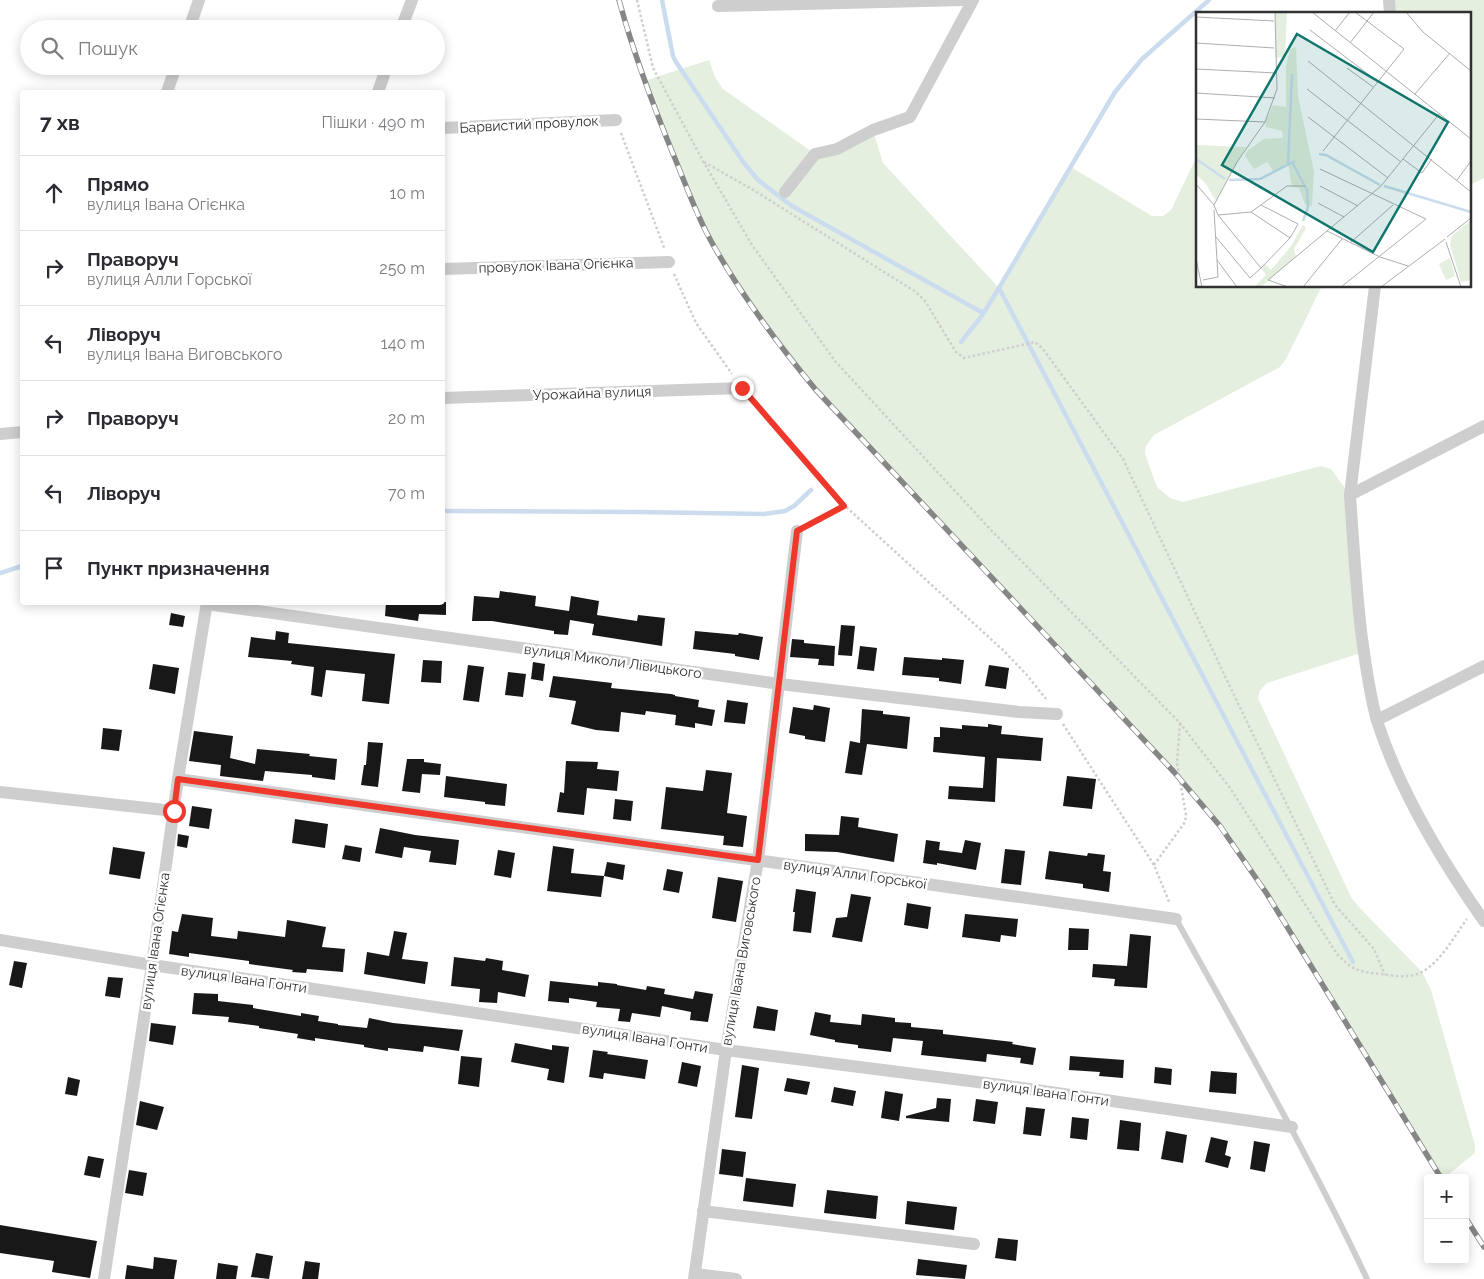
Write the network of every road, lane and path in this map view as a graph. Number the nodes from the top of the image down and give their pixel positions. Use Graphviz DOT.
graph roads {
  1 [pos="198,0"];
  2 [pos="412,0"];
  3 [pos="637,0"];
  4 [pos="963,0"];
  5 [pos="973,0"];
  6 [pos="718,6"];
  7 [pos="192,20"];
  8 [pos="404,20"];
  9 [pos="173,75"];
  10 [pos="384,75"];
  11 [pos="168,90"];
  12 [pos="379,90"];
  13 [pos="616,120"];
  14 [pos="445,128"];
  15 [pos="703,161"];
  16 [pos="785,192"];
  17 [pos="669,262"];
  18 [pos="445,269"];
  19 [pos="1375,288"];
  20 [pos="742,388"];
  21 [pos="445,398"];
  22 [pos="1484,426"];
  23 [pos="20,432"];
  24 [pos="0,434"];
  25 [pos="1350,495"];
  26 [pos="844,506"];
  27 [pos="797,531"];
  28 [pos="207,605"];
  29 [pos="221,605"];
  30 [pos="1484,666"];
  31 [pos="780,684"];
  32 [pos="1056,714"];
  33 [pos="1377,720"];
  34 [pos="1180,723"];
  35 [pos="178,779"];
  36 [pos="0,792"];
  37 [pos="174,811"];
  38 [pos="758,860"];
  39 [pos="1154,865"];
  40 [pos="1479,905"];
  41 [pos="1176,919"];
  42 [pos="1484,920"];
  43 [pos="0,940"];
  44 [pos="152,965"];
  45 [pos="1385,974"];
  46 [pos="726,1050"];
  47 [pos="1292,1127"];
  48 [pos="703,1211"];
  49 [pos="974,1244"];
  50 [pos="694,1276"];
  51 [pos="104,1279"];
  52 [pos="736,1279"];
  53 [pos="1367,1279"];
  1 -- 7 [label="street"];
  2 -- 8 [label="street"];
  3 -- 15 [label="path"];
  4 -- 6 [label="street"];
  5 -- 16 [label="street"];
  9 -- 11 [label="street"];
  10 -- 12 [label="street"];
  13 -- 14 [label="street, Барвистий провулок"];
  13 -- 17 [label="path"];
  15 -- 34 [label="path"];
  15 -- 45 [label="path"];
  17 -- 18 [label="street, провулок Івана Огієнка"];
  17 -- 20 [label="path"];
  19 -- 25 [label="street"];
  20 -- 21 [label="street, Урожайна вулиця"];
  20 -- 26 [label="path"];
  22 -- 25 [label="street"];
  23 -- 24 [label="street"];
  25 -- 33 [label="street"];
  26 -- 27 [label="path"];
  26 -- 32 [label="path"];
  27 -- 31 [label="street, вулиця Івана Виговського"];
  28 -- 35 [label="street, вулиця Івана Огієнка"];
  29 -- 31 [label="street, вулиця Миколи Лівицького"];
  30 -- 33 [label="street"];
  31 -- 32 [label="street, вулиця Миколи Лівицького"];
  31 -- 38 [label="street, вулиця Івана Виговського"];
  32 -- 39 [label="path"];
  33 -- 40 [label="street"];
  34 -- 39 [label="path"];
  34 -- 45 [label="path"];
  35 -- 37 [label="street, вулиця Івана Огієнка"];
  35 -- 38 [label="street, вулиця Алли Горської"];
  36 -- 37 [label="street"];
  37 -- 44 [label="street, вулиця Івана Огієнка"];
  38 -- 41 [label="street, вулиця Алли Горської"];
  38 -- 46 [label="street, вулиця Івана Виговського"];
  39 -- 41 [label="path"];
  40 -- 42 [label="street"];
  40 -- 45 [label="path"];
  41 -- 47 [label="lane"];
  43 -- 44 [label="street, вулиця Івана Гонти"];
  44 -- 46 [label="street, вулиця Івана Гонти"];
  44 -- 51 [label="street, вулиця Івана Огієнка"];
  46 -- 47 [label="street, вулиця Івана Гонти"];
  46 -- 48 [label="street, вулиця Івана Виговського"];
  47 -- 53 [label="lane"];
  48 -- 49 [label="street"];
  48 -- 50 [label="street, вулиця Івана Виговського"];
  50 -- 52 [label="street"];
}
